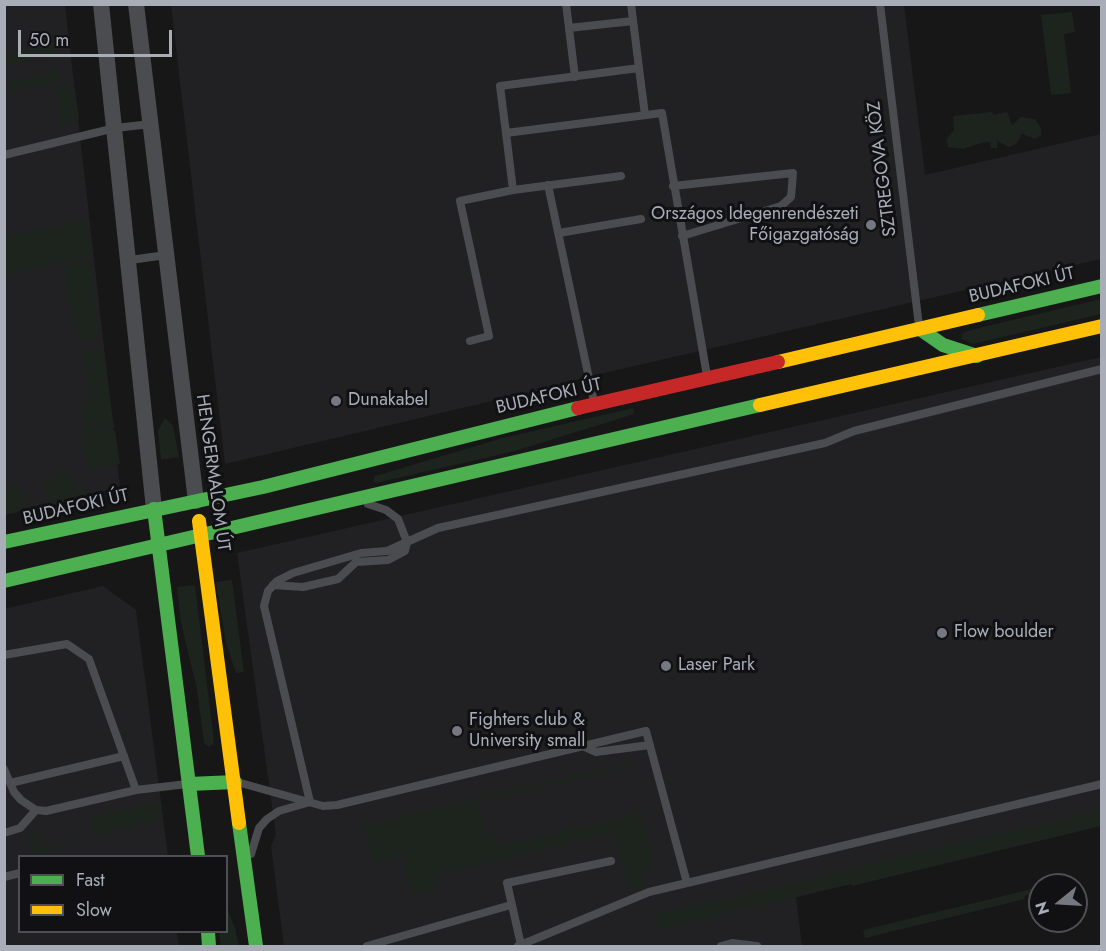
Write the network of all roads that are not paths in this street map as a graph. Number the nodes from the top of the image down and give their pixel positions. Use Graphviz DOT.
graph roads {
  1 [pos="102,4"];
  2 [pos="136,4"];
  3 [pos="566,4"];
  4 [pos="631,4"];
  5 [pos="880,4"];
  6 [pos="633,21"];
  7 [pos="569,28"];
  8 [pos="639,68"];
  9 [pos="575,77"];
  10 [pos="645,115"];
  11 [pos="151,124"];
  12 [pos="115,128"];
  13 [pos="506,133"];
  14 [pos="4,155"];
  15 [pos="621,176"];
  16 [pos="548,185"];
  17 [pos="674,186"];
  18 [pos="513,190"];
  19 [pos="641,219"];
  20 [pos="559,233"];
  21 [pos="682,236"];
  22 [pos="166,255"];
  23 [pos="130,260"];
  24 [pos="1101,286"];
  25 [pos="920,329"];
  26 [pos="1097,329"];
  27 [pos="470,341"];
  28 [pos="977,356"];
  29 [pos="1101,369"];
  30 [pos="890,376"];
  31 [pos="707,379"];
  32 [pos="594,404"];
  33 [pos="356,500"];
  34 [pos="196,501"];
  35 [pos="154,509"];
  36 [pos="201,535"];
  37 [pos="4,542"];
  38 [pos="407,543"];
  39 [pos="159,545"];
  40 [pos="4,582"];
  41 [pos="273,585"];
  42 [pos="4,655"];
  43 [pos="650,745"];
  44 [pos="582,746"];
  45 [pos="124,756"];
  46 [pos="4,769"];
  47 [pos="235,782"];
  48 [pos="10,783"];
  49 [pos="189,784"];
  50 [pos="1101,784"];
  51 [pos="136,790"];
  52 [pos="310,802"];
  53 [pos="36,810"];
  54 [pos="5,834"];
  55 [pos="198,855"];
  56 [pos="611,861"];
  57 [pos="245,869"];
  58 [pos="687,883"];
  59 [pos="511,905"];
  60 [pos="256,946"];
  61 [pos="366,946"];
  62 [pos="520,946"];
  63 [pos="721,946"];
  64 [pos="757,946"];
  1 -- 12 [label="street"];
  2 -- 11 [label="street, HENGERMALOM ÚT"];
  3 -- 7 [label="lane"];
  4 -- 6 [label="lane"];
  5 -- 25 [label="lane, SZTREGOVA KÖZ"];
  6 -- 7 [label="lane"];
  6 -- 8 [label="lane"];
  7 -- 9 [label="lane"];
  8 -- 9 [label="lane"];
  8 -- 10 [label="lane"];
  9 -- 13 [label="lane"];
  10 -- 13 [label="lane"];
  10 -- 17 [label="lane"];
  11 -- 12 [label="lane"];
  11 -- 22 [label="street, HENGERMALOM ÚT"];
  12 -- 14 [label="lane"];
  12 -- 23 [label="street"];
  13 -- 18 [label="lane"];
  15 -- 16 [label="lane"];
  16 -- 18 [label="lane"];
  16 -- 20 [label="lane"];
  17 -- 21 [label="lane"];
  17 -- 21 [label="lane"];
  18 -- 27 [label="lane"];
  19 -- 20 [label="lane"];
  20 -- 32 [label="lane"];
  21 -- 31 [label="lane"];
  22 -- 23 [label="lane"];
  22 -- 34 [label="street, HENGERMALOM ÚT"];
  23 -- 35 [label="street"];
  24 -- 25 [label="main road, BUDAFOKI ÚT"];
  25 -- 28 [label="main road"];
  25 -- 30 [label="main road"];
  25 -- 31 [label="main road, BUDAFOKI ÚT"];
  26 -- 28 [label="main road"];
  28 -- 30 [label="main road"];
  29 -- 38 [label="lane"];
  30 -- 33 [label="main road"];
  31 -- 32 [label="main road, BUDAFOKI ÚT"];
  32 -- 34 [label="main road, BUDAFOKI ÚT"];
  33 -- 36 [label="main road"];
  33 -- 38 [label="lane"];
  34 -- 35 [label="main road, BUDAFOKI ÚT"];
  34 -- 36 [label="main road, HENGERMALOM ÚT"];
  35 -- 37 [label="main road, BUDAFOKI ÚT"];
  35 -- 39 [label="main road"];
  36 -- 39 [label="main road"];
  36 -- 47 [label="main road, HENGERMALOM ÚT"];
  38 -- 41 [label="lane"];
  38 -- 41 [label="lane"];
  39 -- 40 [label="main road"];
  39 -- 49 [label="main road"];
  41 -- 52 [label="lane"];
  42 -- 45 [label="lane"];
  43 -- 44 [label="lane"];
  43 -- 44 [label="lane"];
  43 -- 58 [label="lane"];
  44 -- 52 [label="lane"];
  45 -- 48 [label="lane"];
  45 -- 51 [label="lane"];
  46 -- 48 [label="lane"];
  47 -- 49 [label="main road"];
  47 -- 52 [label="lane"];
  47 -- 57 [label="main road, HENGERMALOM ÚT"];
  48 -- 53 [label="lane"];
  49 -- 51 [label="lane"];
  49 -- 55 [label="main road"];
  50 -- 58 [label="lane"];
  51 -- 53 [label="lane"];
  52 -- 57 [label="lane"];
  53 -- 54 [label="lane"];
  56 -- 59 [label="lane"];
  57 -- 60 [label="main road, HENGERMALOM ÚT"];
  58 -- 62 [label="lane"];
  59 -- 61 [label="lane"];
  59 -- 62 [label="lane"];
  63 -- 64 [label="lane"];
}
